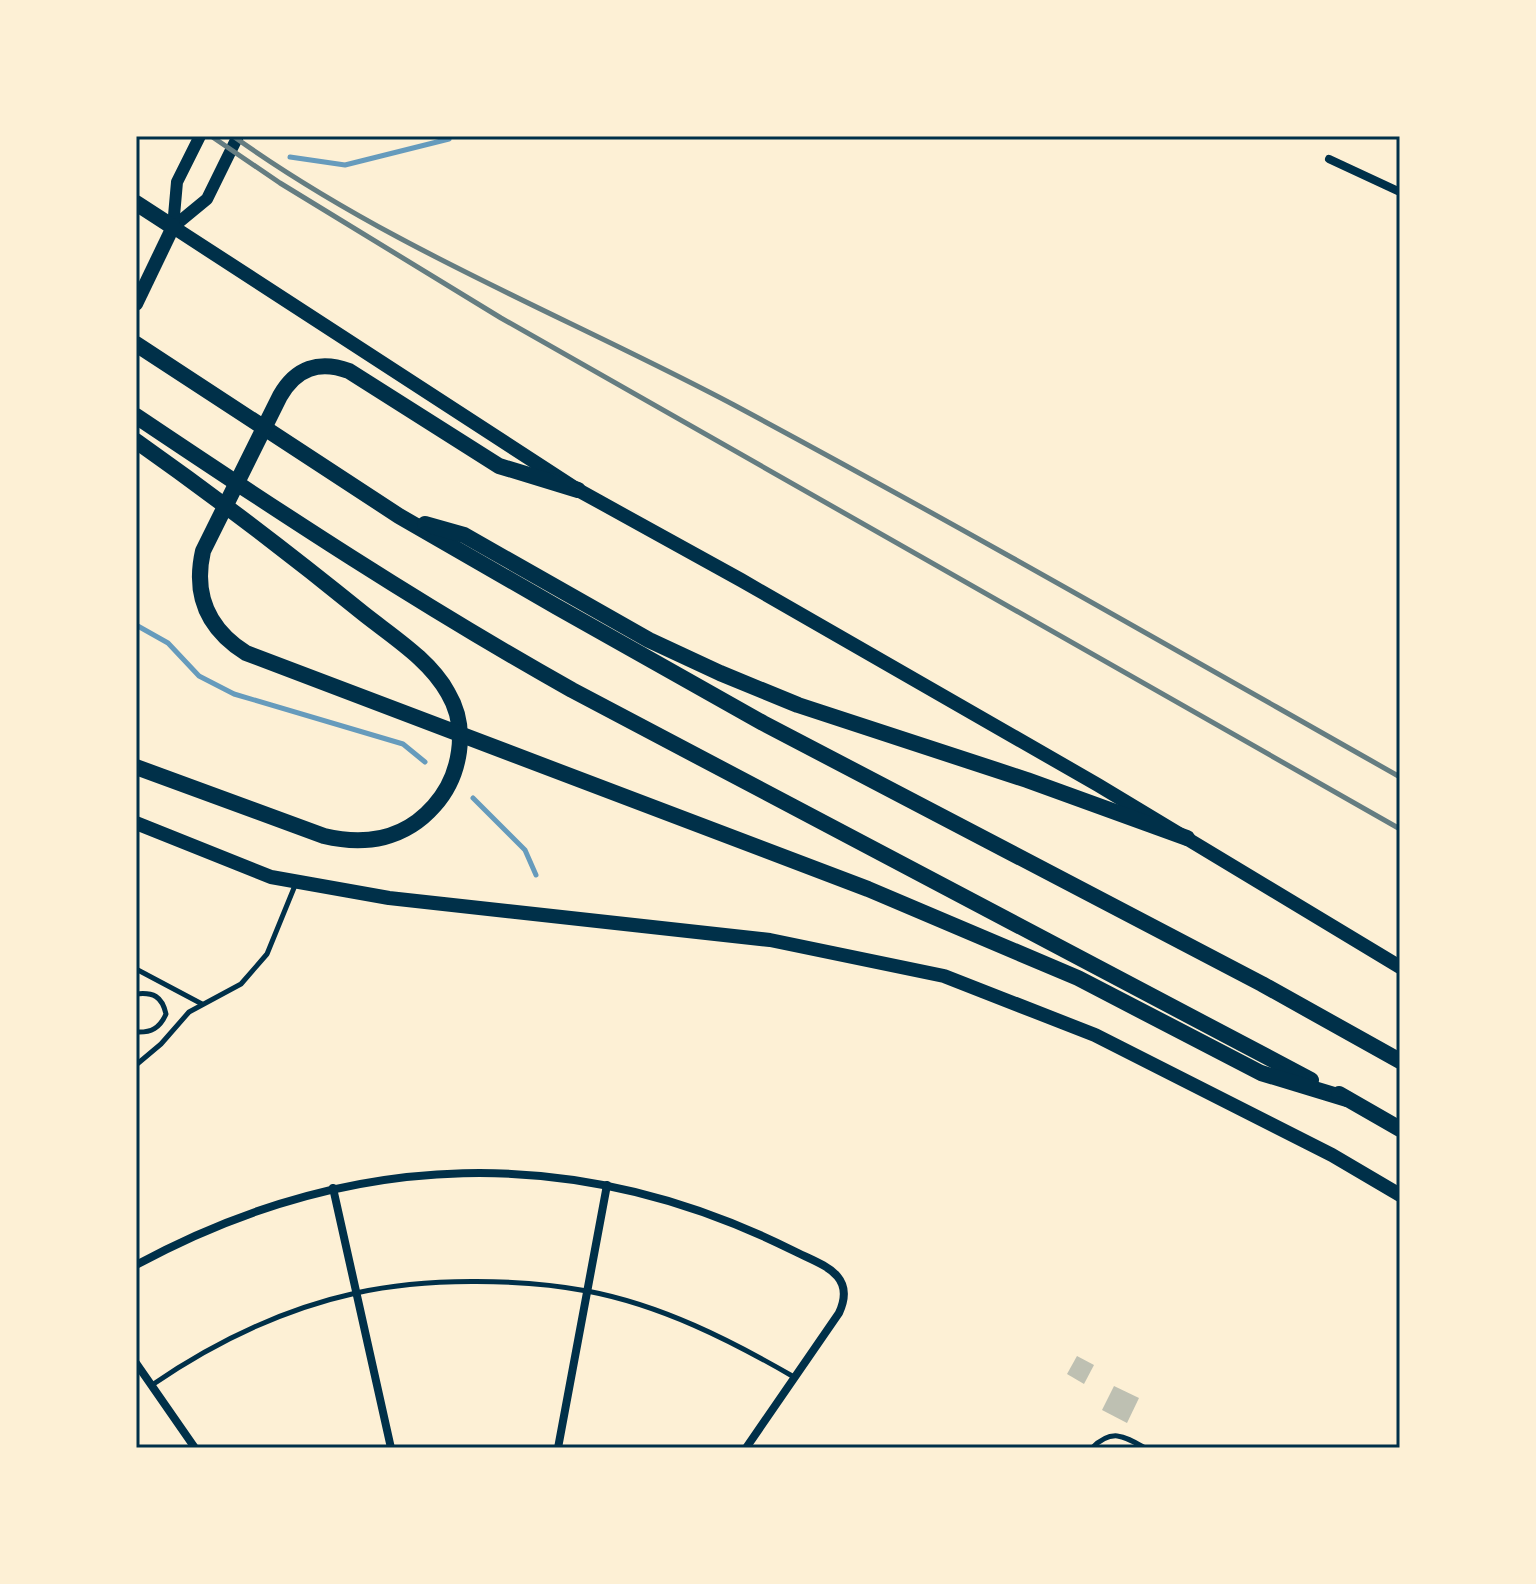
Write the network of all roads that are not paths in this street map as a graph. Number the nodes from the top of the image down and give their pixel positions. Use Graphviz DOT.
graph roads {
  1 [pos="200,136"];
  2 [pos="238,136"];
  3 [pos="1329,159"];
  4 [pos="1400,192"];
  5 [pos="136,203"];
  6 [pos="173,227"];
  7 [pos="136,304"];
  8 [pos="136,344"];
  9 [pos="136,416"];
  10 [pos="136,441"];
  11 [pos="578,490"];
  12 [pos="399,516"];
  13 [pos="136,767"];
  14 [pos="136,823"];
  15 [pos="1187,838"];
  16 [pos="297,881"];
  17 [pos="1400,967"];
  18 [pos="136,969"];
  19 [pos="136,994"];
  20 [pos="203,1004"];
  21 [pos="136,1032"];
  22 [pos="1400,1061"];
  23 [pos="136,1065"];
  24 [pos="1347,1099"];
  25 [pos="1400,1129"];
  26 [pos="607,1185"];
  27 [pos="333,1188"];
  28 [pos="1400,1195"];
  29 [pos="136,1265"];
  30 [pos="588,1291"];
  31 [pos="356,1293"];
  32 [pos="136,1363"];
  33 [pos="794,1377"];
  34 [pos="151,1385"];
  35 [pos="195,1448"];
  36 [pos="391,1448"];
  37 [pos="558,1448"];
  38 [pos="746,1448"];
  39 [pos="1092,1448"];
  40 [pos="1145,1448"];
  1 -- 6 [label="street"];
  2 -- 6 [label="street"];
  3 -- 4 [label="street"];
  5 -- 6 [label="highway"];
  6 -- 7 [label="main road"];
  6 -- 11 [label="main road"];
  8 -- 12 [label="highway"];
  9 -- 24 [label="highway"];
  10 -- 13 [label="highway"];
  11 -- 15 [label="main road"];
  11 -- 24 [label="highway"];
  12 -- 15 [label="highway"];
  12 -- 22 [label="highway"];
  14 -- 16 [label="main road"];
  15 -- 17 [label="main road"];
  16 -- 20 [label="lane"];
  16 -- 28 [label="main road"];
  18 -- 20 [label="lane"];
  19 -- 21 [label="lane"];
  20 -- 23 [label="lane"];
  24 -- 25 [label="highway"];
  26 -- 27 [label="street"];
  26 -- 30 [label="street"];
  26 -- 33 [label="street"];
  27 -- 29 [label="street"];
  27 -- 31 [label="street"];
  30 -- 31 [label="lane"];
  30 -- 33 [label="lane"];
  30 -- 37 [label="street"];
  31 -- 34 [label="lane"];
  31 -- 36 [label="street"];
  32 -- 34 [label="street"];
  33 -- 38 [label="street"];
  34 -- 35 [label="street"];
  39 -- 40 [label="lane"];
}
